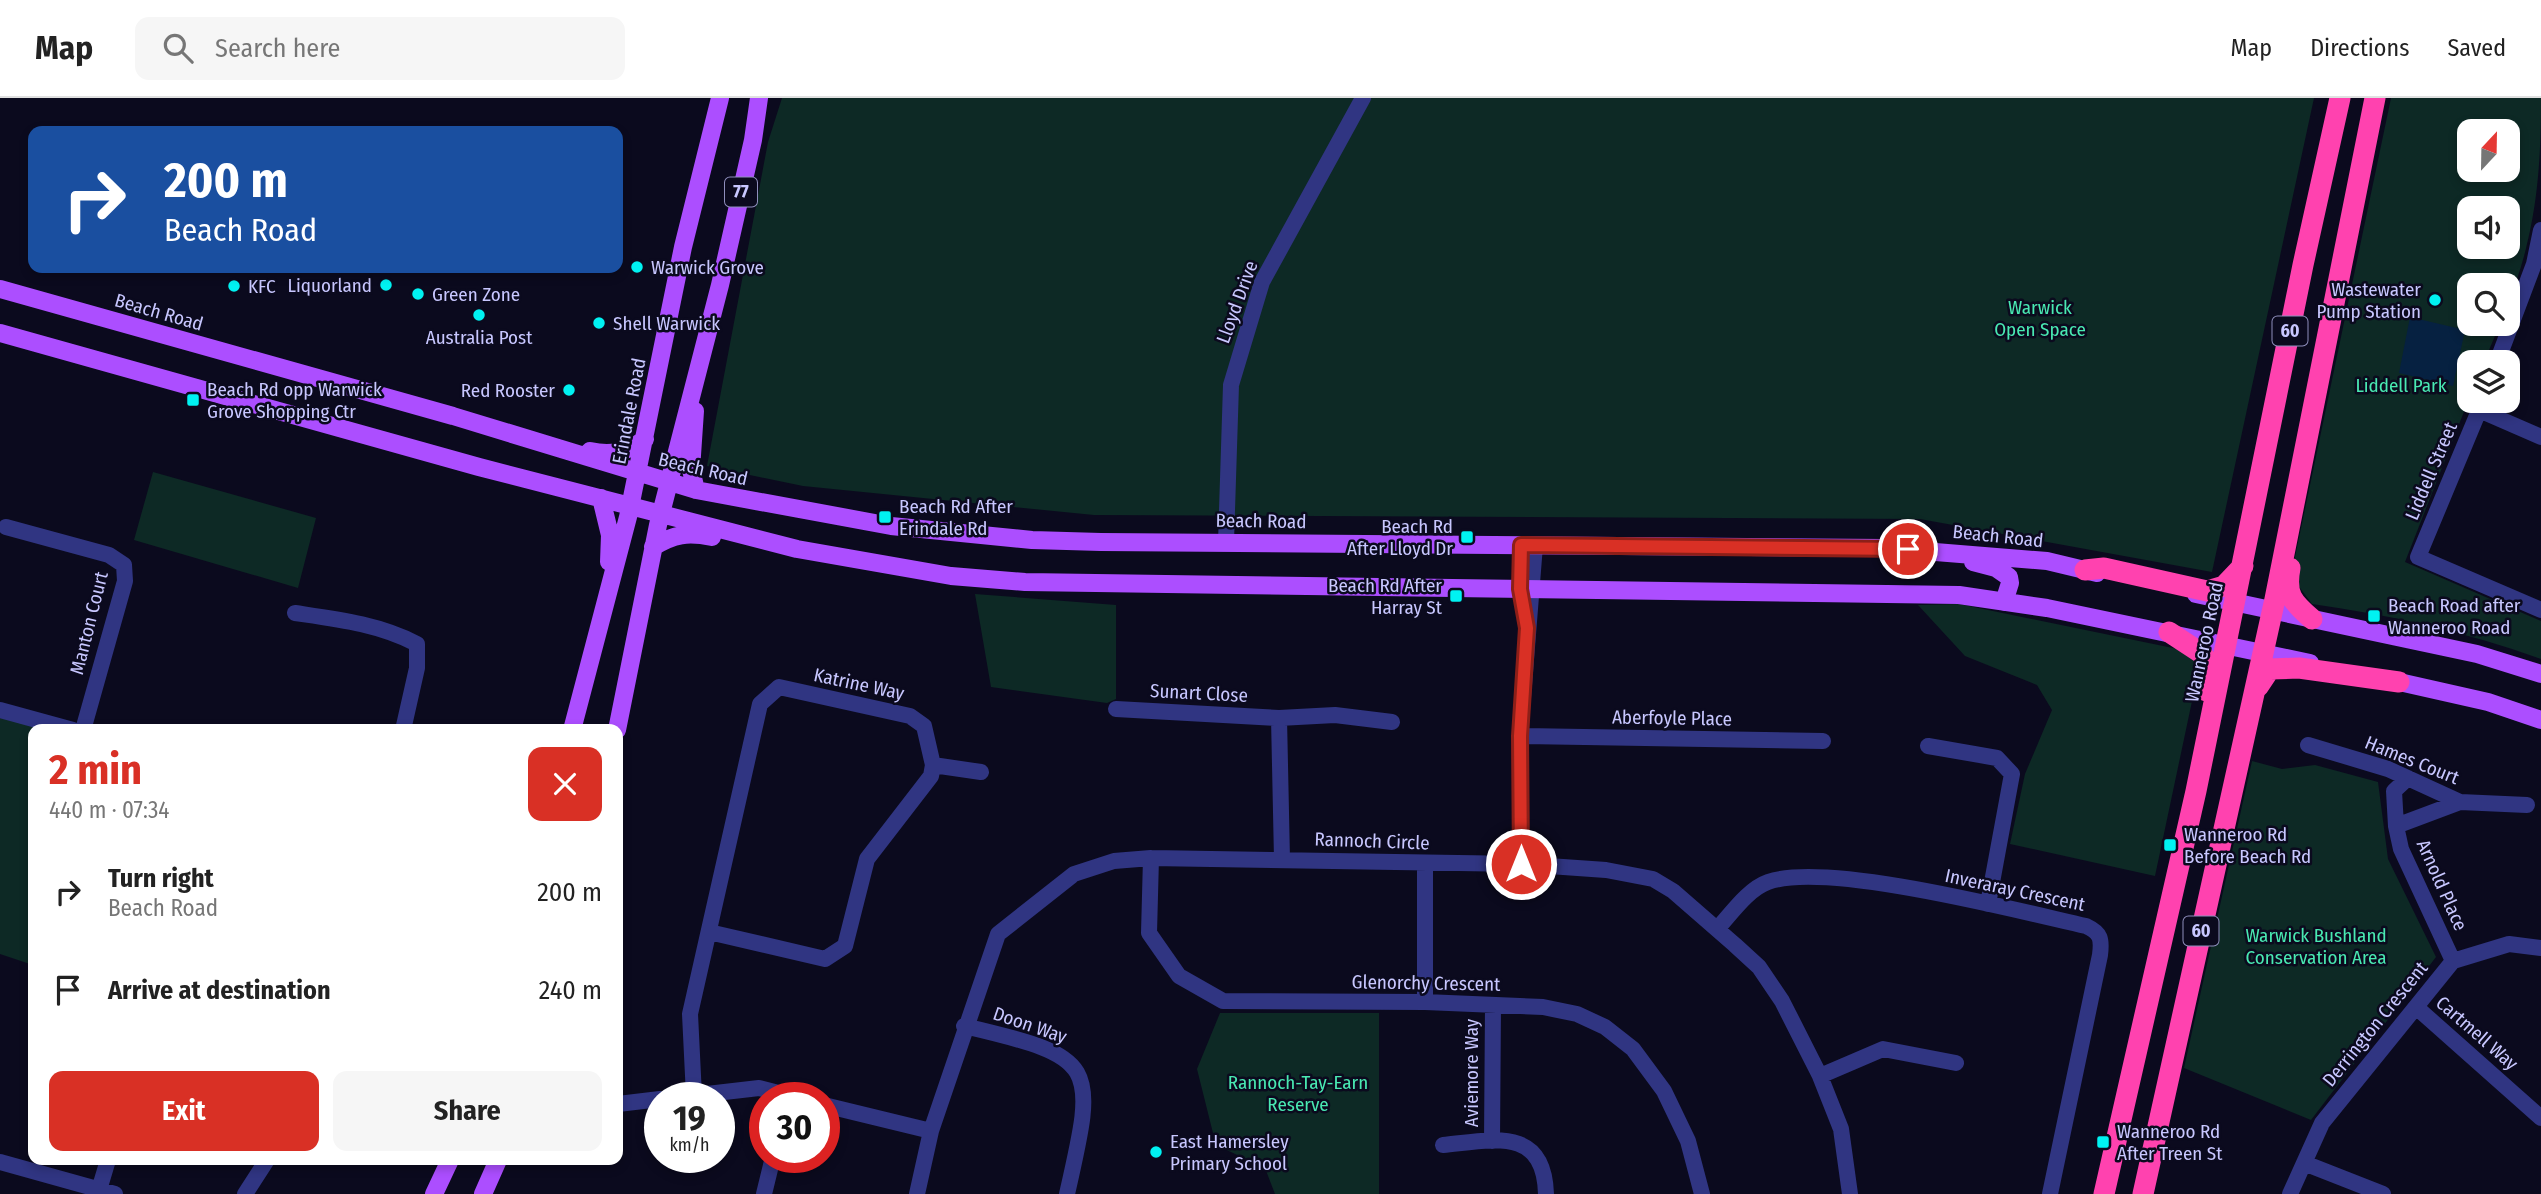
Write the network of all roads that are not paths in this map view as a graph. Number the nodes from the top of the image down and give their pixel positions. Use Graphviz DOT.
graph roads {
  1 [pos="719,98"];
  2 [pos="759,98"];
  3 [pos="1363,98"];
  4 [pos="2340,98"];
  5 [pos="2375,98"];
  6 [pos="2541,230"];
  7 [pos="2538,265"];
  8 [pos="0,289"];
  9 [pos="709,324"];
  10 [pos="0,333"];
  11 [pos="2502,350"];
  12 [pos="2313,406"];
  13 [pos="2478,413"];
  14 [pos="2496,413"];
  15 [pos="2541,437"];
  16 [pos="522,439"];
  17 [pos="645,439"];
  18 [pos="638,474"];
  19 [pos="667,483"];
  20 [pos="696,490"];
  21 [pos="601,498"];
  22 [pos="631,505"];
  23 [pos="660,513"];
  24 [pos="6,527"];
  25 [pos="1226,541"];
  26 [pos="776,544"];
  27 [pos="1528,545"];
  28 [pos="653,547"];
  29 [pos="1929,550"];
  30 [pos="2244,564"];
  31 [pos="2085,570"];
  32 [pos="1526,589"];
  33 [pos="2004,602"];
  34 [pos="2236,603"];
  35 [pos="2541,610"];
  36 [pos="2272,611"];
  37 [pos="295,613"];
  38 [pos="2312,619"];
  39 [pos="2169,632"];
  40 [pos="597,638"];
  41 [pos="2227,645"];
  42 [pos="2263,653"];
  43 [pos="2541,674"];
  44 [pos="2399,682"];
  45 [pos="2254,693"];
  46 [pos="1116,709"];
  47 [pos="0,710"];
  48 [pos="1279,718"];
  49 [pos="2541,720"];
  50 [pos="1392,722"];
  51 [pos="51,724"];
  52 [pos="85,724"];
  53 [pos="404,724"];
  54 [pos="574,724"];
  55 [pos="618,724"];
  56 [pos="1520,736"];
  57 [pos="1823,741"];
  58 [pos="2308,745"];
  59 [pos="1928,746"];
  60 [pos="933,765"];
  61 [pos="981,772"];
  62 [pos="2408,778"];
  63 [pos="2196,791"];
  64 [pos="2460,802"];
  65 [pos="2527,805"];
  66 [pos="2396,826"];
  67 [pos="1151,858"];
  68 [pos="1282,859"];
  69 [pos="1425,864"];
  70 [pos="1521,864"];
  71 [pos="1988,904"];
  72 [pos="1717,929"];
  73 [pos="709,932"];
  74 [pos="2541,948"];
  75 [pos="2453,961"];
  76 [pos="1424,1002"];
  77 [pos="1493,1005"];
  78 [pos="2416,1007"];
  79 [pos="964,1026"];
  80 [pos="1956,1063"];
  81 [pos="1820,1076"];
  82 [pos="688,1082"];
  83 [pos="644,1102"];
  84 [pos="623,1104"];
  85 [pos="840,1109"];
  86 [pos="2541,1118"];
  87 [pos="932,1131"];
  88 [pos="1492,1141"];
  89 [pos="1443,1145"];
  90 [pos="0,1162"];
  91 [pos="2304,1163"];
  92 [pos="108,1165"];
  93 [pos="264,1165"];
  94 [pos="448,1165"];
  95 [pos="496,1165"];
  96 [pos="769,1173"];
  97 [pos="107,1192"];
  98 [pos="245,1194"];
  99 [pos="434,1194"];
  100 [pos="482,1194"];
  101 [pos="764,1194"];
  102 [pos="917,1194"];
  103 [pos="1067,1194"];
  104 [pos="1546,1194"];
  105 [pos="1702,1194"];
  106 [pos="1850,1194"];
  107 [pos="2050,1194"];
  108 [pos="2104,1194"];
  109 [pos="2143,1194"];
  110 [pos="2291,1194"];
  111 [pos="2383,1194"];
  1 -- 17 [label="main road, Erindale Road / 77"];
  2 -- 9 [label="main road, 77"];
  3 -- 25 [label="street, Lloyd Drive"];
  4 -- 30 [label="highway, Wanneroo Road / 60"];
  5 -- 12 [label="highway, 60"];
  6 -- 7 [label="street"];
  7 -- 11 [label="street"];
  8 -- 16 [label="main road, Beach Road"];
  9 -- 19 [label="main road, 77"];
  9 -- 20 [label="main road"];
  10 -- 21 [label="main road"];
  12 -- 36 [label="highway, 60"];
  12 -- 38 [label="highway"];
  13 -- 35 [label="street, Liddell Street"];
  14 -- 15 [label="street"];
  16 -- 17 [label="main road"];
  16 -- 18 [label="main road, Beach Road"];
  17 -- 18 [label="main road, Erindale Road / 77"];
  18 -- 19 [label="main road, Beach Road"];
  18 -- 22 [label="main road, Erindale Road / 77"];
  19 -- 20 [label="main road, Beach Road"];
  19 -- 23 [label="main road, 77"];
  20 -- 25 [label="main road, Beach Road"];
  21 -- 22 [label="main road"];
  21 -- 40 [label="main road"];
  22 -- 23 [label="main road"];
  22 -- 40 [label="main road, Erindale Road / 77"];
  23 -- 26 [label="main road"];
  23 -- 28 [label="main road, 77"];
  24 -- 52 [label="street, Manton Court"];
  25 -- 27 [label="main road, Beach Road"];
  26 -- 28 [label="main road"];
  26 -- 32 [label="main road"];
  27 -- 29 [label="main road, Beach Road"];
  27 -- 32 [label="street"];
  28 -- 55 [label="main road, 77"];
  29 -- 31 [label="main road, Beach Road"];
  29 -- 33 [label="main road"];
  30 -- 31 [label="highway"];
  30 -- 34 [label="highway, Wanneroo Road / 60"];
  31 -- 34 [label="main road, Beach Road"];
  32 -- 33 [label="main road"];
  32 -- 56 [label="street"];
  33 -- 39 [label="main road"];
  34 -- 36 [label="main road, Beach Road"];
  34 -- 41 [label="highway, Wanneroo Road / 60"];
  36 -- 38 [label="main road, Beach Road"];
  36 -- 42 [label="highway, 60"];
  37 -- 53 [label="street"];
  38 -- 43 [label="main road, Beach Road"];
  39 -- 41 [label="main road"];
  39 -- 63 [label="highway"];
  40 -- 54 [label="main road, Erindale Road / 77"];
  41 -- 42 [label="main road"];
  41 -- 63 [label="highway, Wanneroo Road / 60"];
  42 -- 44 [label="main road"];
  42 -- 45 [label="highway, 60"];
  44 -- 45 [label="highway"];
  44 -- 49 [label="main road"];
  45 -- 109 [label="highway, 60"];
  46 -- 48 [label="street, Sunart Close"];
  47 -- 51 [label="street"];
  48 -- 50 [label="street, Sunart Close"];
  48 -- 68 [label="street"];
  56 -- 57 [label="street, Aberfoyle Place"];
  56 -- 70 [label="street"];
  58 -- 62 [label="street, Hames Court"];
  59 -- 71 [label="street"];
  60 -- 61 [label="street"];
  60 -- 73 [label="street"];
  60 -- 73 [label="street, Katrine Way"];
  62 -- 64 [label="street, Hames Court"];
  62 -- 66 [label="street, Arnold Place"];
  63 -- 108 [label="highway, Wanneroo Road / 60"];
  64 -- 65 [label="street, Arnold Place"];
  64 -- 66 [label="street, Arnold Place"];
  66 -- 75 [label="street, Arnold Place"];
  67 -- 68 [label="street, Rannoch Circle"];
  67 -- 76 [label="street, Glenorchy Crescent"];
  67 -- 79 [label="street, Rannoch Circle"];
  68 -- 69 [label="street, Rannoch Circle"];
  69 -- 70 [label="street, Rannoch Circle"];
  69 -- 76 [label="street"];
  70 -- 72 [label="street, Rannoch Circle"];
  71 -- 72 [label="street, Inveraray Crescent"];
  71 -- 107 [label="street, Inveraray Crescent"];
  72 -- 81 [label="street, Rannoch Circle"];
  73 -- 82 [label="street, Katrine Way"];
  74 -- 75 [label="street, Derrington Crescent"];
  75 -- 78 [label="street, Derrington Crescent"];
  76 -- 77 [label="street, Glenorchy Crescent"];
  77 -- 88 [label="street, Aviemore Way"];
  77 -- 105 [label="street, Glenorchy Crescent"];
  78 -- 86 [label="street, Cartmell Way"];
  78 -- 91 [label="street, Derrington Crescent"];
  79 -- 87 [label="street, Rannoch Circle"];
  79 -- 103 [label="street, Doon Way"];
  80 -- 81 [label="street"];
  81 -- 106 [label="street, Rannoch Circle"];
  83 -- 84 [label="street"];
  85 -- 87 [label="street"];
  87 -- 102 [label="street, Rannoch Circle"];
  88 -- 89 [label="street"];
  88 -- 104 [label="street"];
  90 -- 97 [label="street"];
  91 -- 110 [label="street, Derrington Crescent"];
  91 -- 111 [label="street"];
  92 -- 97 [label="street"];
  93 -- 98 [label="street"];
  94 -- 99 [label="main road"];
  95 -- 100 [label="main road"];
  96 -- 101 [label="street"];
}
